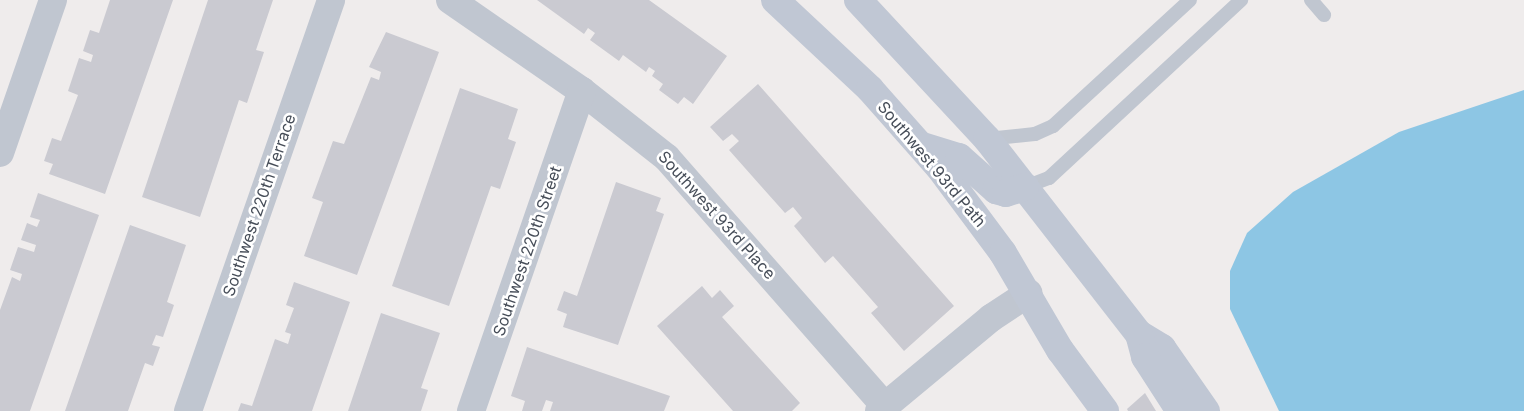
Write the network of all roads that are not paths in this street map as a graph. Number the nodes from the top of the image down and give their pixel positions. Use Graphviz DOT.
graph roads {
  1 [pos="53,0"];
  2 [pos="332,0"];
  3 [pos="450,0"];
  4 [pos="775,0"];
  5 [pos="858,0"];
  6 [pos="1190,0"];
  7 [pos="1241,0"];
  8 [pos="1312,0"];
  9 [pos="1324,15"];
  10 [pos="582,91"];
  11 [pos="987,139"];
  12 [pos="922,146"];
  13 [pos="0,153"];
  14 [pos="1025,187"];
  15 [pos="1029,292"];
  16 [pos="1139,334"];
  17 [pos="1060,350"];
  18 [pos="883,409"];
  19 [pos="188,411"];
  20 [pos="471,411"];
  21 [pos="1083,411"];
  22 [pos="1105,411"];
  23 [pos="1180,411"];
  24 [pos="1206,411"];
  1 -- 13 [label="street"];
  2 -- 19 [label="street, Southwest 220th Terrace"];
  3 -- 10 [label="street, Southwest 93rd Place"];
  4 -- 12 [label="street, Southwest 93rd Path"];
  5 -- 11 [label="street"];
  6 -- 11 [label="lane"];
  7 -- 14 [label="lane"];
  8 -- 9 [label="lane"];
  10 -- 18 [label="street, Southwest 93rd Place"];
  10 -- 20 [label="street, Southwest 220th Street"];
  11 -- 14 [label="street"];
  12 -- 14 [label="street"];
  12 -- 15 [label="street, Southwest 93rd Path"];
  14 -- 16 [label="street"];
  15 -- 17 [label="street, Southwest 93rd Path"];
  15 -- 18 [label="street"];
  16 -- 23 [label="street"];
  16 -- 24 [label="street"];
  17 -- 21 [label="street, Southwest 93rd Path"];
  17 -- 22 [label="street, Southwest 93rd Path"];
}
